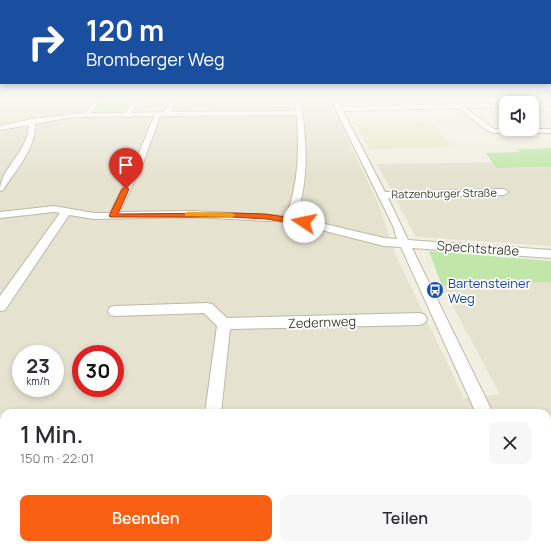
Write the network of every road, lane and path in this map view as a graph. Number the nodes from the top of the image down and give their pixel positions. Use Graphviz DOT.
graph roads {
  1 [pos="11,126"];
  2 [pos="33,126"];
  3 [pos="153,126"];
  4 [pos="300,126"];
  5 [pos="348,126"];
  6 [pos="484,126"];
  7 [pos="0,128"];
  8 [pos="551,131"];
  9 [pos="0,188"];
  10 [pos="504,192"];
  11 [pos="383,195"];
  12 [pos="67,210"];
  13 [pos="0,215"];
  14 [pos="113,216"];
  15 [pos="290,219"];
  16 [pos="404,243"];
  17 [pos="551,254"];
  18 [pos="0,306"];
  19 [pos="114,311"];
  20 [pos="420,319"];
  21 [pos="224,324"];
  22 [pos="213,409"];
  23 [pos="483,409"];
  1 -- 7 [label="street"];
  2 -- 9 [label="street"];
  3 -- 14 [label="street"];
  4 -- 15 [label="street"];
  5 -- 11 [label="street, Ratzenburger Straße"];
  6 -- 8 [label="street"];
  10 -- 11 [label="street, Ratzenburger Straße"];
  11 -- 16 [label="street, Ratzenburger Straße"];
  12 -- 13 [label="street"];
  12 -- 14 [label="street"];
  12 -- 18 [label="street"];
  14 -- 15 [label="street"];
  15 -- 16 [label="street"];
  16 -- 17 [label="street, Spechtstraße"];
  16 -- 23 [label="street, Ratzenburger Straße"];
  19 -- 21 [label="street"];
  20 -- 21 [label="street, Zedernweg"];
  21 -- 22 [label="street"];
}
